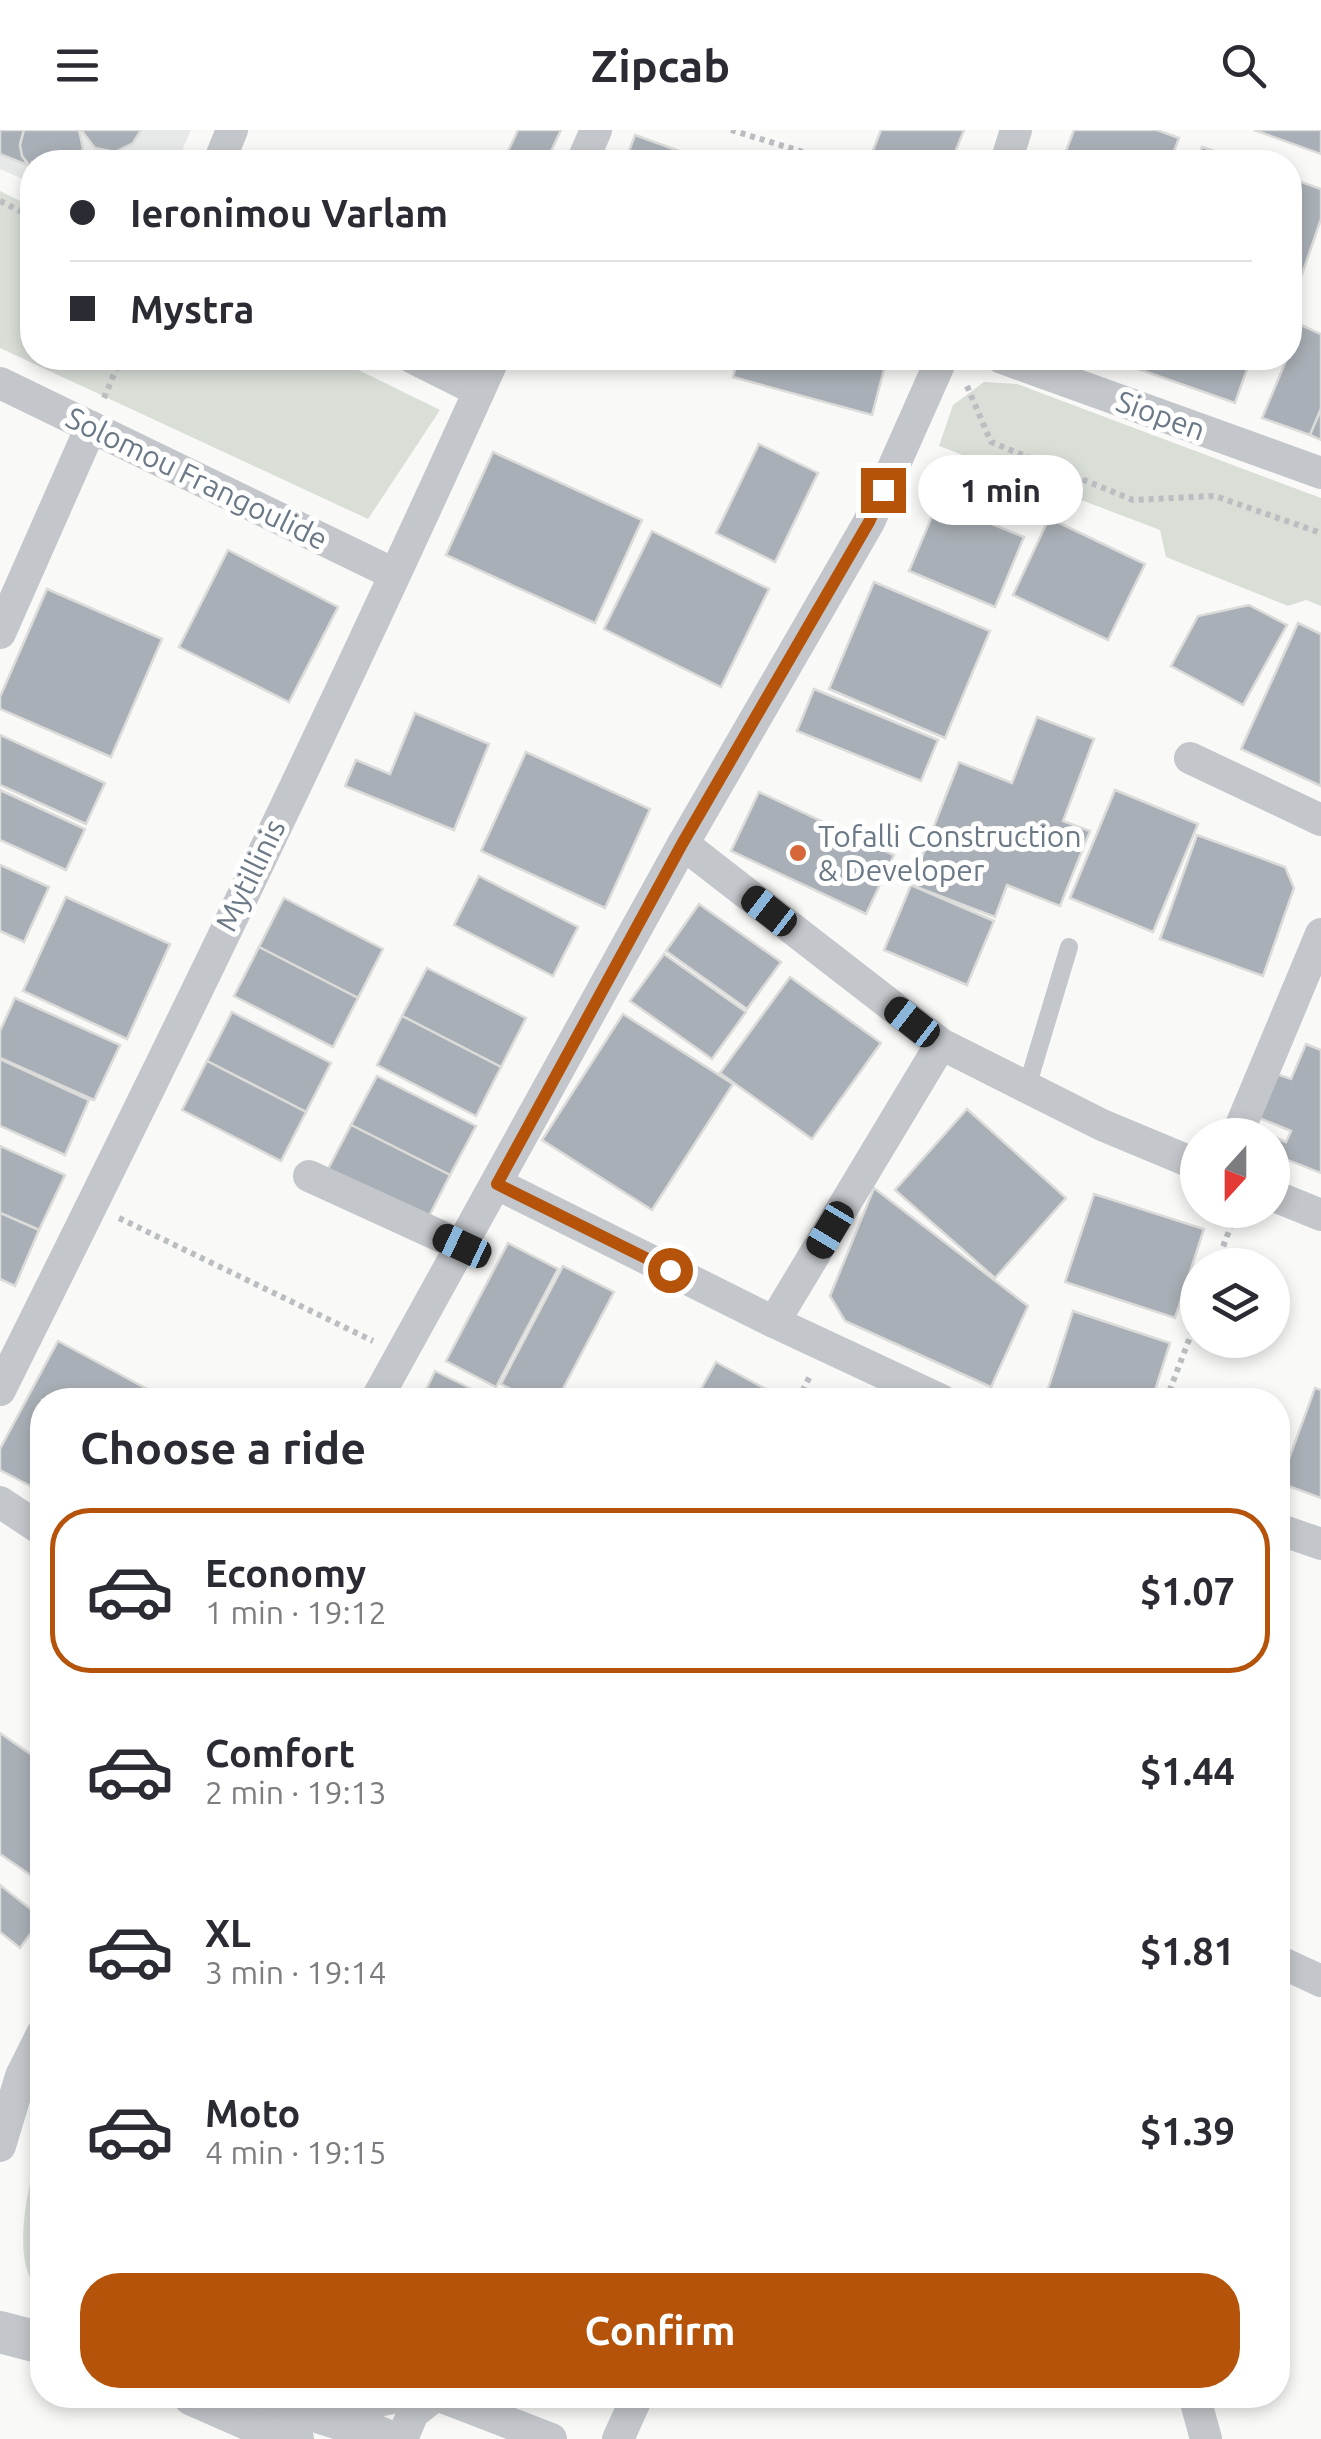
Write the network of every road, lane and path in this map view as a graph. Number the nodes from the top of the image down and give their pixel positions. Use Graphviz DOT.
graph roads {
  1 [pos="731,130"];
  2 [pos="797,150"];
  3 [pos="437,370"];
  4 [pos="489,370"];
  5 [pos="936,370"];
  6 [pos="952,370"];
  7 [pos="1035,370"];
  8 [pos="0,383"];
  9 [pos="479,391"];
  10 [pos="91,426"];
  11 [pos="1321,473"];
  12 [pos="1321,533"];
  13 [pos="394,574"];
  14 [pos="0,633"];
  15 [pos="1190,758"];
  16 [pos="1321,820"];
  17 [pos="682,844"];
  18 [pos="1321,934"];
  19 [pos="1069,947"];
  20 [pos="941,1044"];
  21 [pos="1027,1087"];
  22 [pos="1244,1118"];
  23 [pos="1180,1158"];
  24 [pos="309,1176"];
  25 [pos="497,1184"];
  26 [pos="1290,1203"];
  27 [pos="92,1206"];
  28 [pos="1321,1215"];
  29 [pos="462,1246"];
  30 [pos="774,1322"];
  31 [pos="401,1355"];
  32 [pos="1182,1358"];
  33 [pos="383,1388"];
  34 [pos="885,1388"];
  35 [pos="1171,1388"];
  36 [pos="0,1390"];
  37 [pos="0,1502"];
  38 [pos="30,1522"];
  39 [pos="1290,1533"];
  40 [pos="1321,1544"];
  41 [pos="1290,1967"];
  42 [pos="1321,1981"];
  43 [pos="30,2046"];
  44 [pos="11,2065"];
  45 [pos="0,2146"];
  46 [pos="0,2332"];
  47 [pos="30,2340"];
  48 [pos="224,2408"];
  49 [pos="304,2408"];
  50 [pos="356,2408"];
  51 [pos="420,2408"];
  52 [pos="471,2408"];
  53 [pos="632,2408"];
  54 [pos="1198,2408"];
  55 [pos="340,2419"];
  56 [pos="294,2439"];
  57 [pos="383,2439"];
  58 [pos="402,2439"];
  59 [pos="551,2439"];
  60 [pos="618,2439"];
  61 [pos="1206,2439"];
  1 -- 2 [label="path"];
  3 -- 9 [label="street"];
  4 -- 9 [label="street, Mytillinis"];
  5 -- 17 [label="street"];
  6 -- 12 [label="path"];
  7 -- 11 [label="street, Siopen"];
  8 -- 10 [label="street, Solomou Frangoulide"];
  9 -- 13 [label="street, Mytillinis"];
  10 -- 13 [label="street, Solomou Frangoulide"];
  10 -- 14 [label="street"];
  13 -- 27 [label="street, Mytillinis"];
  15 -- 16 [label="street"];
  17 -- 20 [label="street"];
  17 -- 25 [label="street"];
  18 -- 22 [label="street"];
  19 -- 21 [label="lane"];
  20 -- 21 [label="street"];
  20 -- 30 [label="street"];
  21 -- 23 [label="street"];
  24 -- 29 [label="street"];
  25 -- 29 [label="street"];
  25 -- 30 [label="street"];
  26 -- 28 [label="street"];
  27 -- 31 [label="path"];
  27 -- 36 [label="street, Mytillinis"];
  29 -- 31 [label="street"];
  30 -- 34 [label="street"];
  31 -- 33 [label="street"];
  32 -- 35 [label="path"];
  37 -- 38 [label="street"];
  39 -- 40 [label="street"];
  41 -- 42 [label="street"];
  43 -- 44 [label="street"];
  44 -- 45 [label="street"];
  46 -- 47 [label="street"];
  48 -- 56 [label="street"];
  49 -- 55 [label="street"];
  50 -- 55 [label="street"];
  51 -- 58 [label="street"];
  52 -- 59 [label="street"];
  53 -- 60 [label="street"];
  54 -- 61 [label="street"];
  55 -- 57 [label="street"];
}
